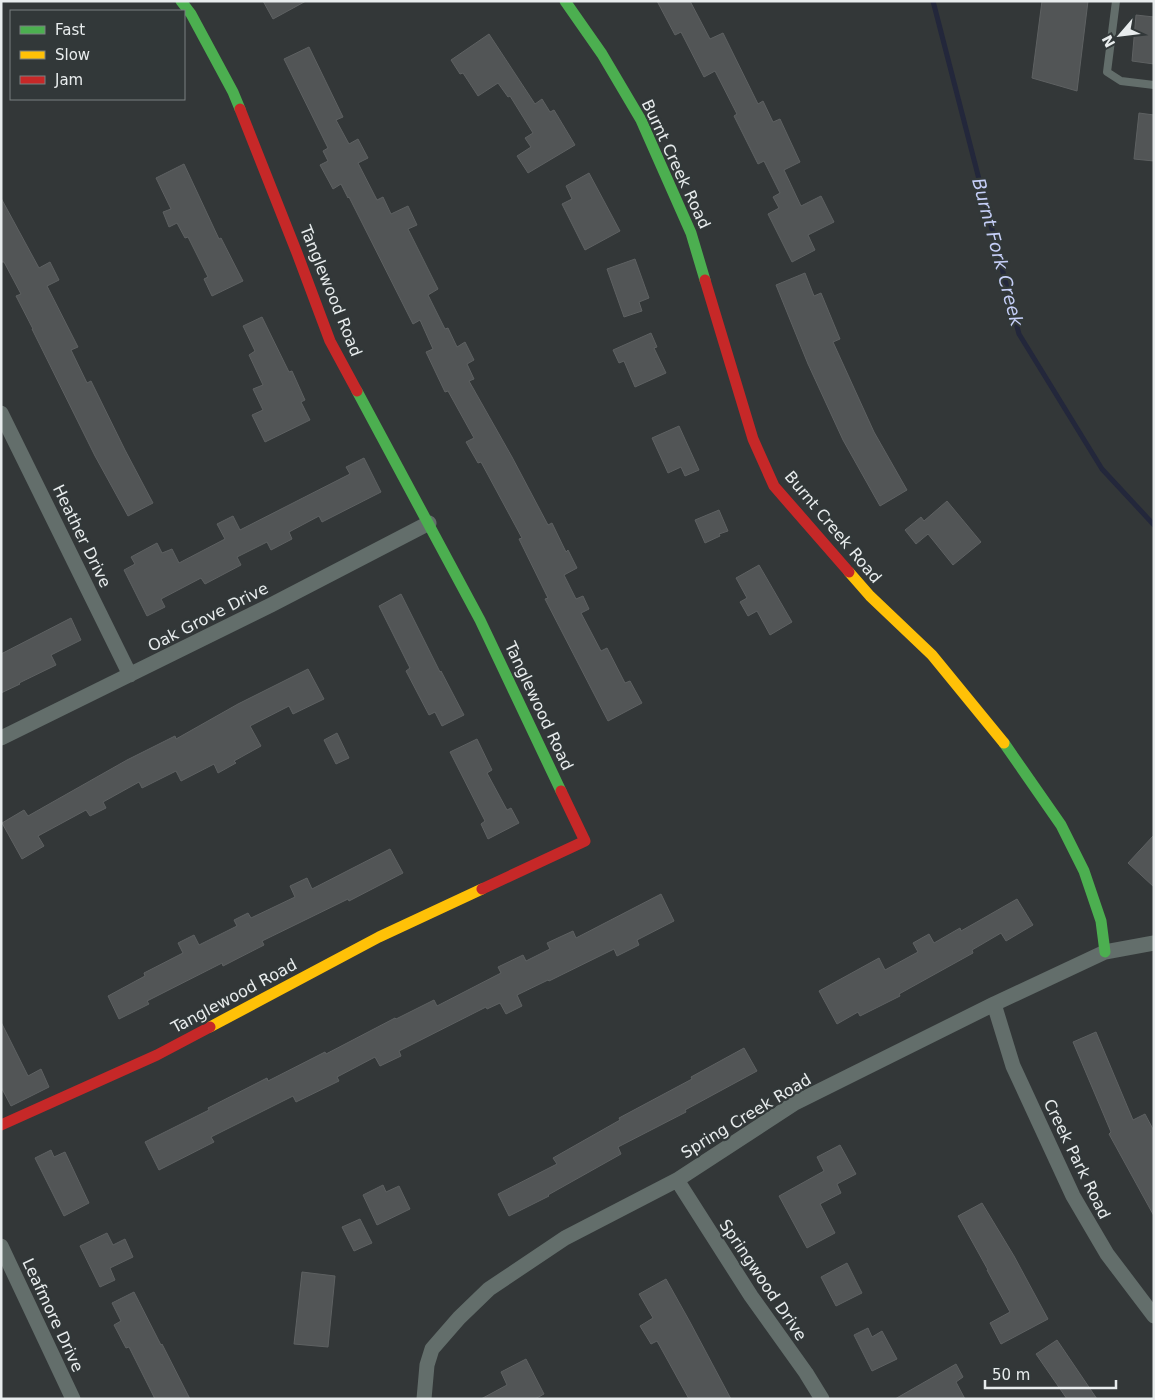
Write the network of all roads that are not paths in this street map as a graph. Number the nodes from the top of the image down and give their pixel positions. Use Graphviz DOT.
graph roads {
  1 [pos="181,1"];
  2 [pos="565,1"];
  3 [pos="1116,1"];
  4 [pos="1154,85"];
  5 [pos="1,413"];
  6 [pos="429,523"];
  7 [pos="130,675"];
  8 [pos="1,738"];
  9 [pos="1154,943"];
  10 [pos="1105,952"];
  11 [pos="994,1004"];
  12 [pos="1,1125"];
  13 [pos="677,1180"];
  14 [pos="1,1246"];
  15 [pos="1154,1316"];
  16 [pos="73,1399"];
  17 [pos="424,1399"];
  18 [pos="822,1399"];
  1 -- 6 [label="street, Tanglewood Road"];
  2 -- 10 [label="street, Burnt Creek Road"];
  3 -- 4 [label="lane"];
  5 -- 7 [label="street, Heather Drive"];
  6 -- 7 [label="street, Oak Grove Drive"];
  6 -- 12 [label="street, Tanglewood Road"];
  7 -- 8 [label="street, Oak Grove Drive"];
  9 -- 10 [label="street, Spring Creek Road"];
  10 -- 11 [label="street, Spring Creek Road"];
  11 -- 13 [label="street, Spring Creek Road"];
  11 -- 15 [label="street, Creek Park Road"];
  13 -- 17 [label="street, Spring Creek Road"];
  13 -- 18 [label="street, Springwood Drive"];
  14 -- 16 [label="street, Leafmore Drive"];
}
